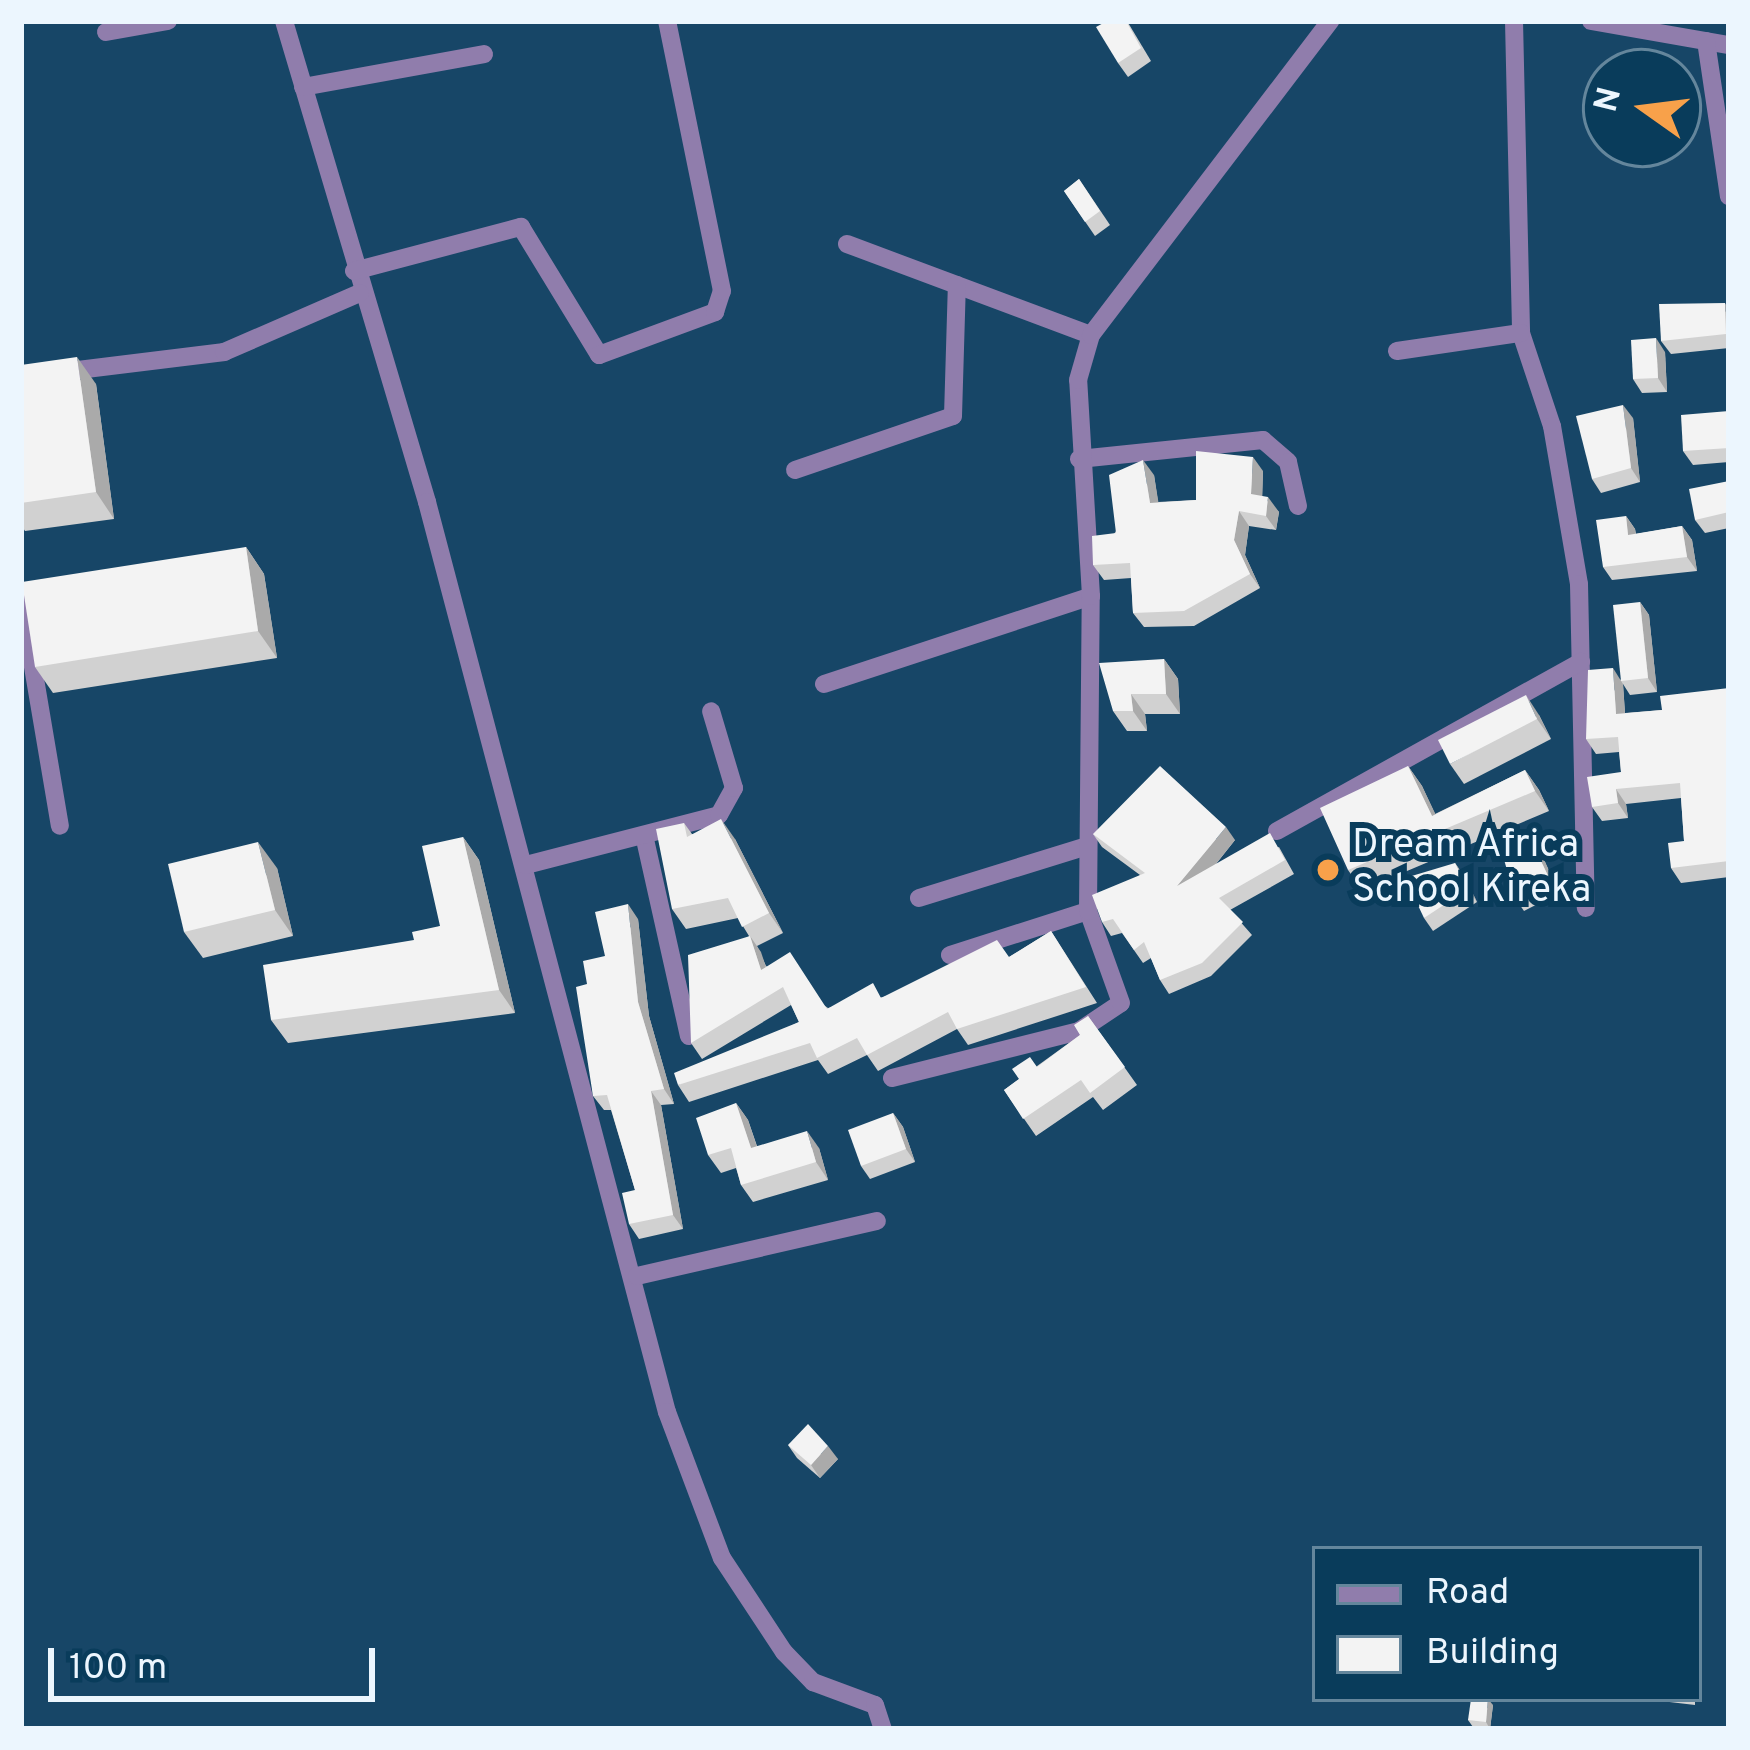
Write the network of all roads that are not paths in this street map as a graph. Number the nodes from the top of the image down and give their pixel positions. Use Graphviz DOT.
graph roads {
  1 [pos="168,21"];
  2 [pos="284,21"];
  3 [pos="667,21"];
  4 [pos="1330,21"];
  5 [pos="1514,21"];
  6 [pos="1591,21"];
  7 [pos="106,32"];
  8 [pos="1706,41"];
  9 [pos="1729,45"];
  10 [pos="484,54"];
  11 [pos="303,87"];
  12 [pos="1729,196"];
  13 [pos="847,244"];
  14 [pos="354,271"];
  15 [pos="957,285"];
  16 [pos="360,293"];
  17 [pos="1521,333"];
  18 [pos="1091,335"];
  19 [pos="1397,350"];
  20 [pos="21,377"];
  21 [pos="1079,460"];
  22 [pos="795,470"];
  23 [pos="1298,506"];
  24 [pos="21,596"];
  25 [pos="1091,596"];
  26 [pos="1581,662"];
  27 [pos="824,684"];
  28 [pos="711,711"];
  29 [pos="60,826"];
  30 [pos="1277,832"];
  31 [pos="644,835"];
  32 [pos="1084,847"];
  33 [pos="526,865"];
  34 [pos="919,898"];
  35 [pos="1586,908"];
  36 [pos="1088,911"];
  37 [pos="950,956"];
  38 [pos="689,1036"];
  39 [pos="892,1078"];
  40 [pos="877,1221"];
  41 [pos="637,1276"];
  42 [pos="883,1729"];
  1 -- 7 [label="street"];
  2 -- 11 [label="street"];
  3 -- 14 [label="street"];
  4 -- 18 [label="street"];
  5 -- 17 [label="street"];
  6 -- 8 [label="street"];
  8 -- 9 [label="street"];
  8 -- 12 [label="street"];
  10 -- 11 [label="street"];
  11 -- 14 [label="street"];
  13 -- 15 [label="street"];
  14 -- 16 [label="street"];
  15 -- 18 [label="street"];
  15 -- 22 [label="street"];
  16 -- 20 [label="street"];
  16 -- 33 [label="street"];
  17 -- 19 [label="street"];
  17 -- 26 [label="street"];
  18 -- 21 [label="street"];
  21 -- 23 [label="street"];
  21 -- 25 [label="street"];
  24 -- 29 [label="street"];
  25 -- 27 [label="street"];
  25 -- 32 [label="street"];
  26 -- 30 [label="street"];
  26 -- 35 [label="street"];
  28 -- 31 [label="street"];
  31 -- 33 [label="street"];
  31 -- 38 [label="street"];
  32 -- 34 [label="street"];
  32 -- 36 [label="street"];
  33 -- 41 [label="street"];
  36 -- 37 [label="street"];
  36 -- 39 [label="street"];
  40 -- 41 [label="street"];
  41 -- 42 [label="street"];
}
